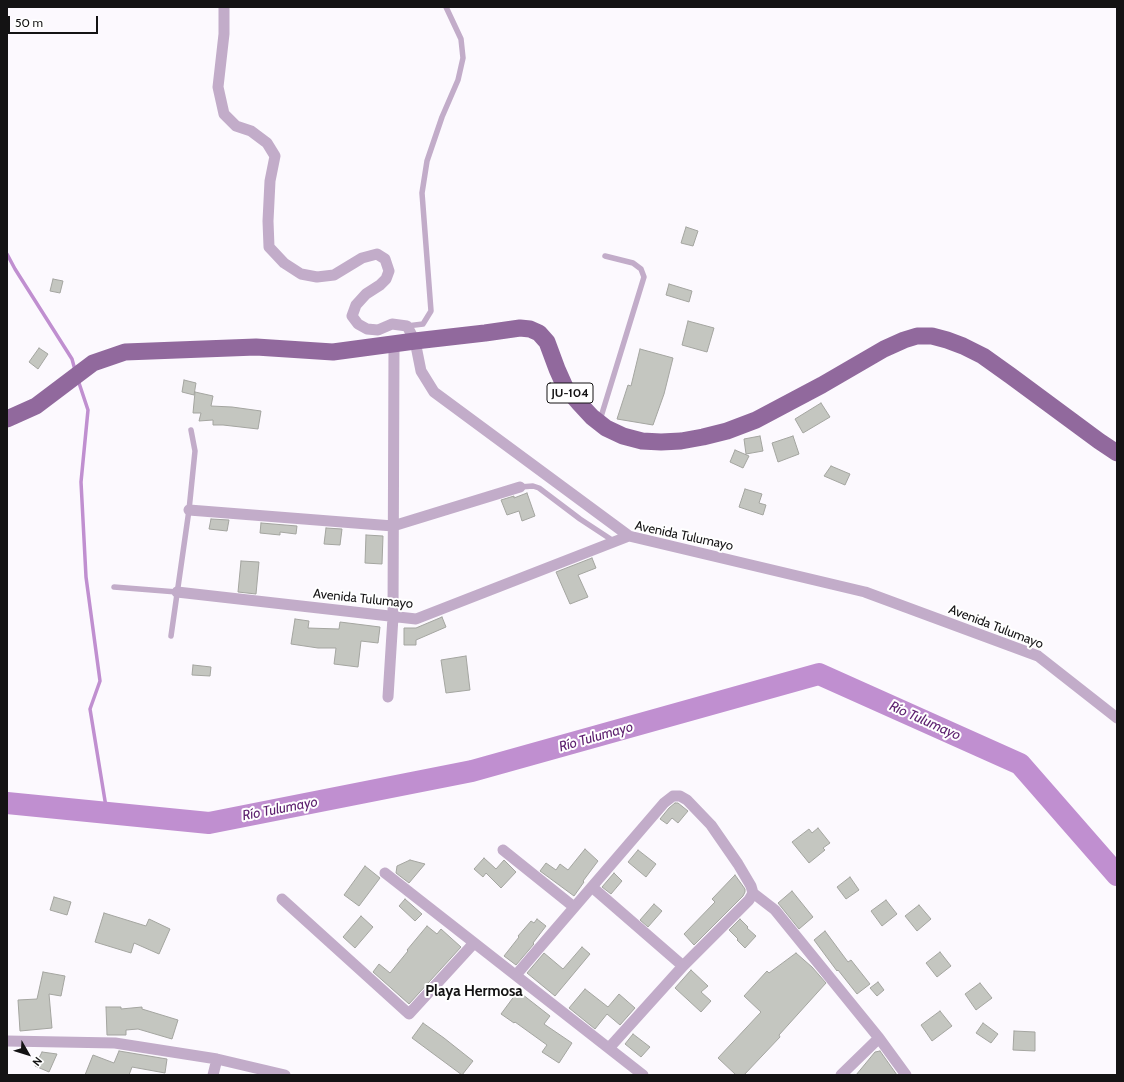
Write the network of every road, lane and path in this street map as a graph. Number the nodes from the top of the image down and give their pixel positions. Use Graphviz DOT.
graph roads {
  1 [pos="224,7"];
  2 [pos="446,7"];
  3 [pos="605,256"];
  4 [pos="407,326"];
  5 [pos="415,340"];
  6 [pos="394,344"];
  7 [pos="7,419"];
  8 [pos="599,422"];
  9 [pos="191,430"];
  10 [pos="1117,453"];
  11 [pos="520,487"];
  12 [pos="188,510"];
  13 [pos="393,526"];
  14 [pos="629,536"];
  15 [pos="615,542"];
  16 [pos="114,587"];
  17 [pos="177,592"];
  18 [pos="393,617"];
  19 [pos="171,636"];
  20 [pos="388,697"];
  21 [pos="1117,718"];
  22 [pos="503,850"];
  23 [pos="385,873"];
  24 [pos="592,887"];
  25 [pos="753,893"];
  26 [pos="282,899"];
  27 [pos="574,907"];
  28 [pos="474,943"];
  29 [pos="683,966"];
  30 [pos="516,975"];
  31 [pos="878,1038"];
  32 [pos="7,1041"];
  33 [pos="609,1048"];
  34 [pos="217,1059"];
  35 [pos="213,1075"];
  36 [pos="286,1075"];
  37 [pos="643,1075"];
  38 [pos="841,1075"];
  39 [pos="906,1075"];
  1 -- 4 [label="street"];
  2 -- 4 [label="lane"];
  3 -- 8 [label="lane"];
  4 -- 5 [label="street"];
  5 -- 6 [label="main road, JU-104"];
  5 -- 8 [label="main road, JU-104"];
  5 -- 14 [label="street"];
  6 -- 7 [label="main road, JU-104"];
  6 -- 13 [label="street"];
  8 -- 10 [label="main road, JU-104"];
  9 -- 12 [label="lane"];
  11 -- 13 [label="street"];
  11 -- 15 [label="lane"];
  12 -- 13 [label="street"];
  12 -- 17 [label="lane"];
  13 -- 18 [label="street"];
  14 -- 15 [label="street, Avenida Tulumayo"];
  14 -- 21 [label="street, Avenida Tulumayo"];
  15 -- 18 [label="street, Avenida Tulumayo"];
  16 -- 17 [label="lane"];
  17 -- 18 [label="street, Avenida Tulumayo"];
  17 -- 19 [label="lane"];
  18 -- 20 [label="street"];
  22 -- 27 [label="street"];
  23 -- 28 [label="street"];
  24 -- 25 [label="street"];
  24 -- 27 [label="street"];
  24 -- 29 [label="street"];
  25 -- 29 [label="street"];
  25 -- 31 [label="street"];
  26 -- 28 [label="street"];
  27 -- 30 [label="street"];
  28 -- 30 [label="street"];
  29 -- 33 [label="street"];
  30 -- 33 [label="street"];
  31 -- 38 [label="street"];
  31 -- 39 [label="street"];
  32 -- 34 [label="street"];
  33 -- 37 [label="street"];
  34 -- 35 [label="street"];
  34 -- 36 [label="street"];
}
